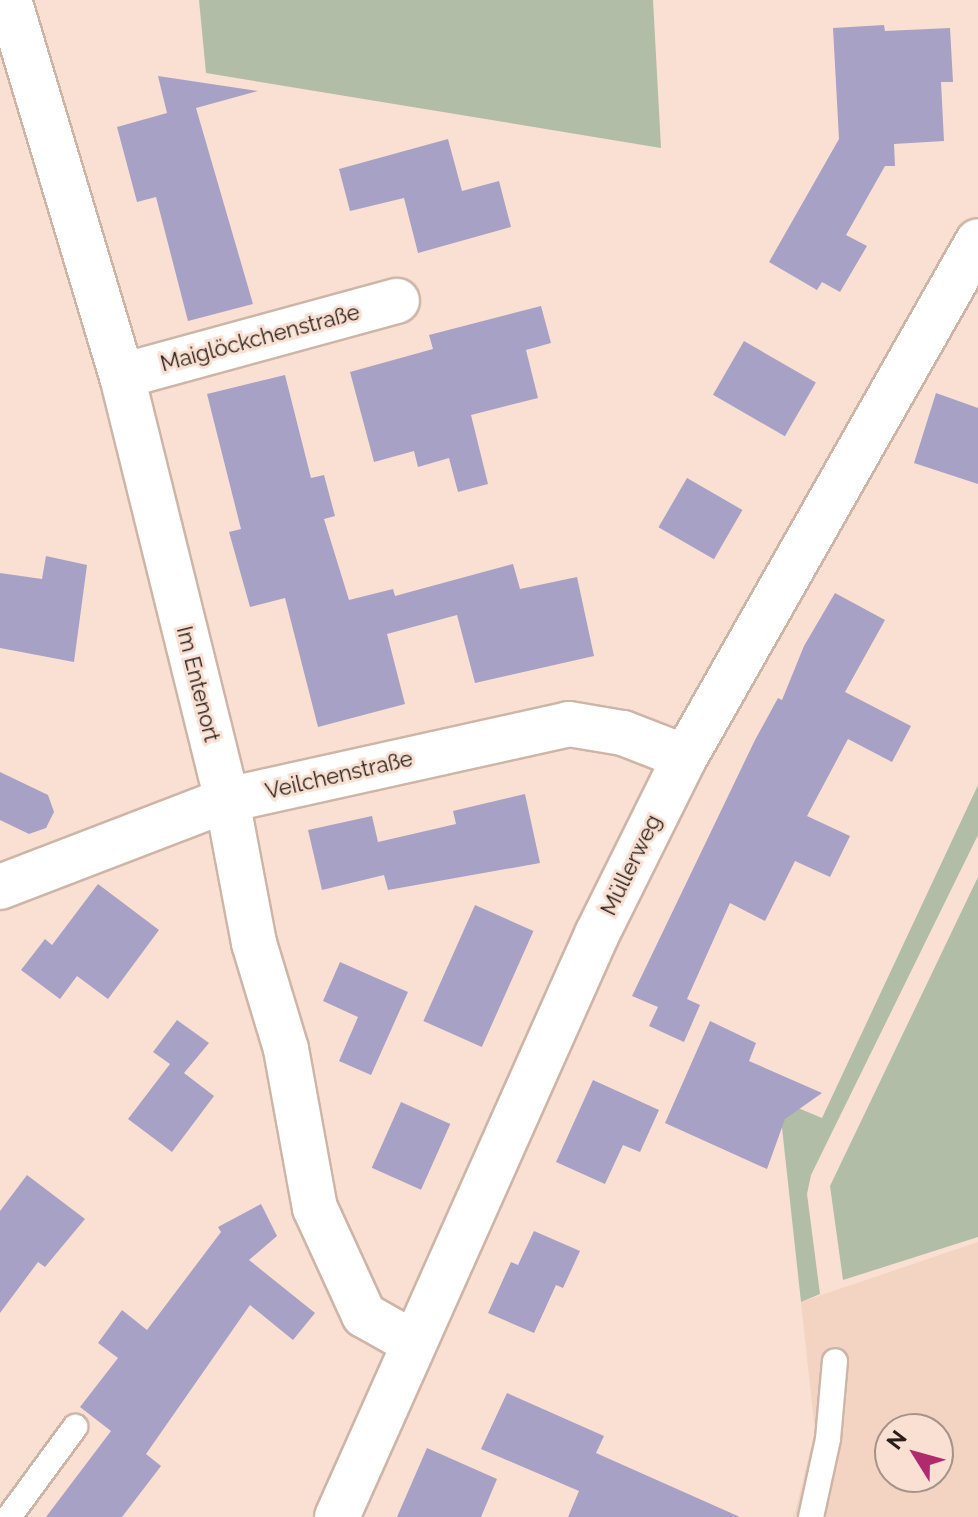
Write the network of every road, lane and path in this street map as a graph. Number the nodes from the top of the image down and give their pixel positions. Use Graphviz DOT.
graph roads {
  1 [pos="9,0"];
  2 [pos="978,241"];
  3 [pos="397,301"];
  4 [pos="122,376"];
  5 [pos="685,757"];
  6 [pos="227,800"];
  7 [pos="0,887"];
  8 [pos="412,1342"];
  9 [pos="835,1361"];
  10 [pos="75,1427"];
  11 [pos="9,1517"];
  12 [pos="337,1517"];
  13 [pos="811,1517"];
  1 -- 4 [label="street, Im Entenort"];
  2 -- 5 [label="street, Müllerweg"];
  3 -- 4 [label="street, Maiglöckchenstraße"];
  4 -- 6 [label="street, Im Entenort"];
  5 -- 6 [label="street, Veilchenstraße"];
  5 -- 8 [label="street, Müllerweg"];
  6 -- 7 [label="street, Veilchenstraße"];
  6 -- 8 [label="street, Im Entenort"];
  8 -- 12 [label="street, Müllerweg"];
  9 -- 13 [label="lane"];
  10 -- 11 [label="lane"];
}
